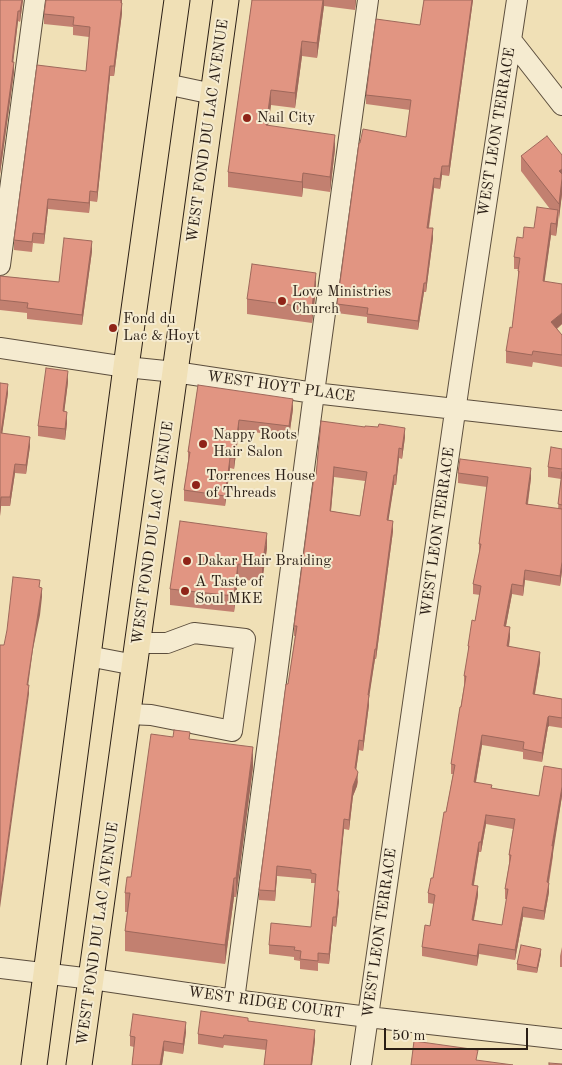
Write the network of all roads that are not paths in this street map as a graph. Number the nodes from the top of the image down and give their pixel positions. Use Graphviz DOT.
graph roads {
  1 [pos="35,0"];
  2 [pos="177,0"];
  3 [pos="226,0"];
  4 [pos="368,0"];
  5 [pos="517,0"];
  6 [pos="511,40"];
  7 [pos="166,84"];
  8 [pos="213,94"];
  9 [pos="562,105"];
  10 [pos="0,264"];
  11 [pos="0,348"];
  12 [pos="126,367"];
  13 [pos="176,372"];
  14 [pos="314,393"];
  15 [pos="456,409"];
  16 [pos="562,421"];
  17 [pos="137,654"];
  18 [pos="88,656"];
  19 [pos="128,714"];
  20 [pos="0,968"];
  21 [pos="46,974"];
  22 [pos="92,979"];
  23 [pos="234,1000"];
  24 [pos="368,1017"];
  25 [pos="562,1039"];
  26 [pos="34,1065"];
  27 [pos="79,1065"];
  28 [pos="361,1065"];
  1 -- 10 [label="street"];
  2 -- 7 [label="main road"];
  3 -- 8 [label="main road, WEST FOND DU LAC AVENUE"];
  4 -- 14 [label="street"];
  5 -- 6 [label="street, WEST LEON TERRACE"];
  6 -- 9 [label="street"];
  6 -- 15 [label="street, WEST LEON TERRACE"];
  7 -- 8 [label="street"];
  7 -- 12 [label="main road"];
  8 -- 13 [label="main road, WEST FOND DU LAC AVENUE"];
  11 -- 12 [label="street, WEST HOYT PLACE"];
  12 -- 13 [label="street, WEST HOYT PLACE"];
  12 -- 18 [label="main road"];
  13 -- 14 [label="street, WEST HOYT PLACE"];
  13 -- 17 [label="main road, WEST FOND DU LAC AVENUE"];
  14 -- 15 [label="street, WEST HOYT PLACE"];
  14 -- 23 [label="street"];
  15 -- 16 [label="street, WEST HOYT PLACE"];
  15 -- 24 [label="street, WEST LEON TERRACE"];
  17 -- 18 [label="street"];
  17 -- 19 [label="main road, WEST FOND DU LAC AVENUE"];
  17 -- 19 [label="street"];
  18 -- 21 [label="main road"];
  19 -- 22 [label="main road, WEST FOND DU LAC AVENUE"];
  20 -- 21 [label="street, WEST RIDGE COURT"];
  21 -- 22 [label="street, WEST RIDGE COURT"];
  21 -- 26 [label="main road"];
  22 -- 23 [label="street, WEST RIDGE COURT"];
  22 -- 27 [label="main road, WEST FOND DU LAC AVENUE"];
  23 -- 24 [label="street, WEST RIDGE COURT"];
  24 -- 25 [label="street, WEST RIDGE COURT"];
  24 -- 28 [label="street, WEST LEON TERRACE"];
}
